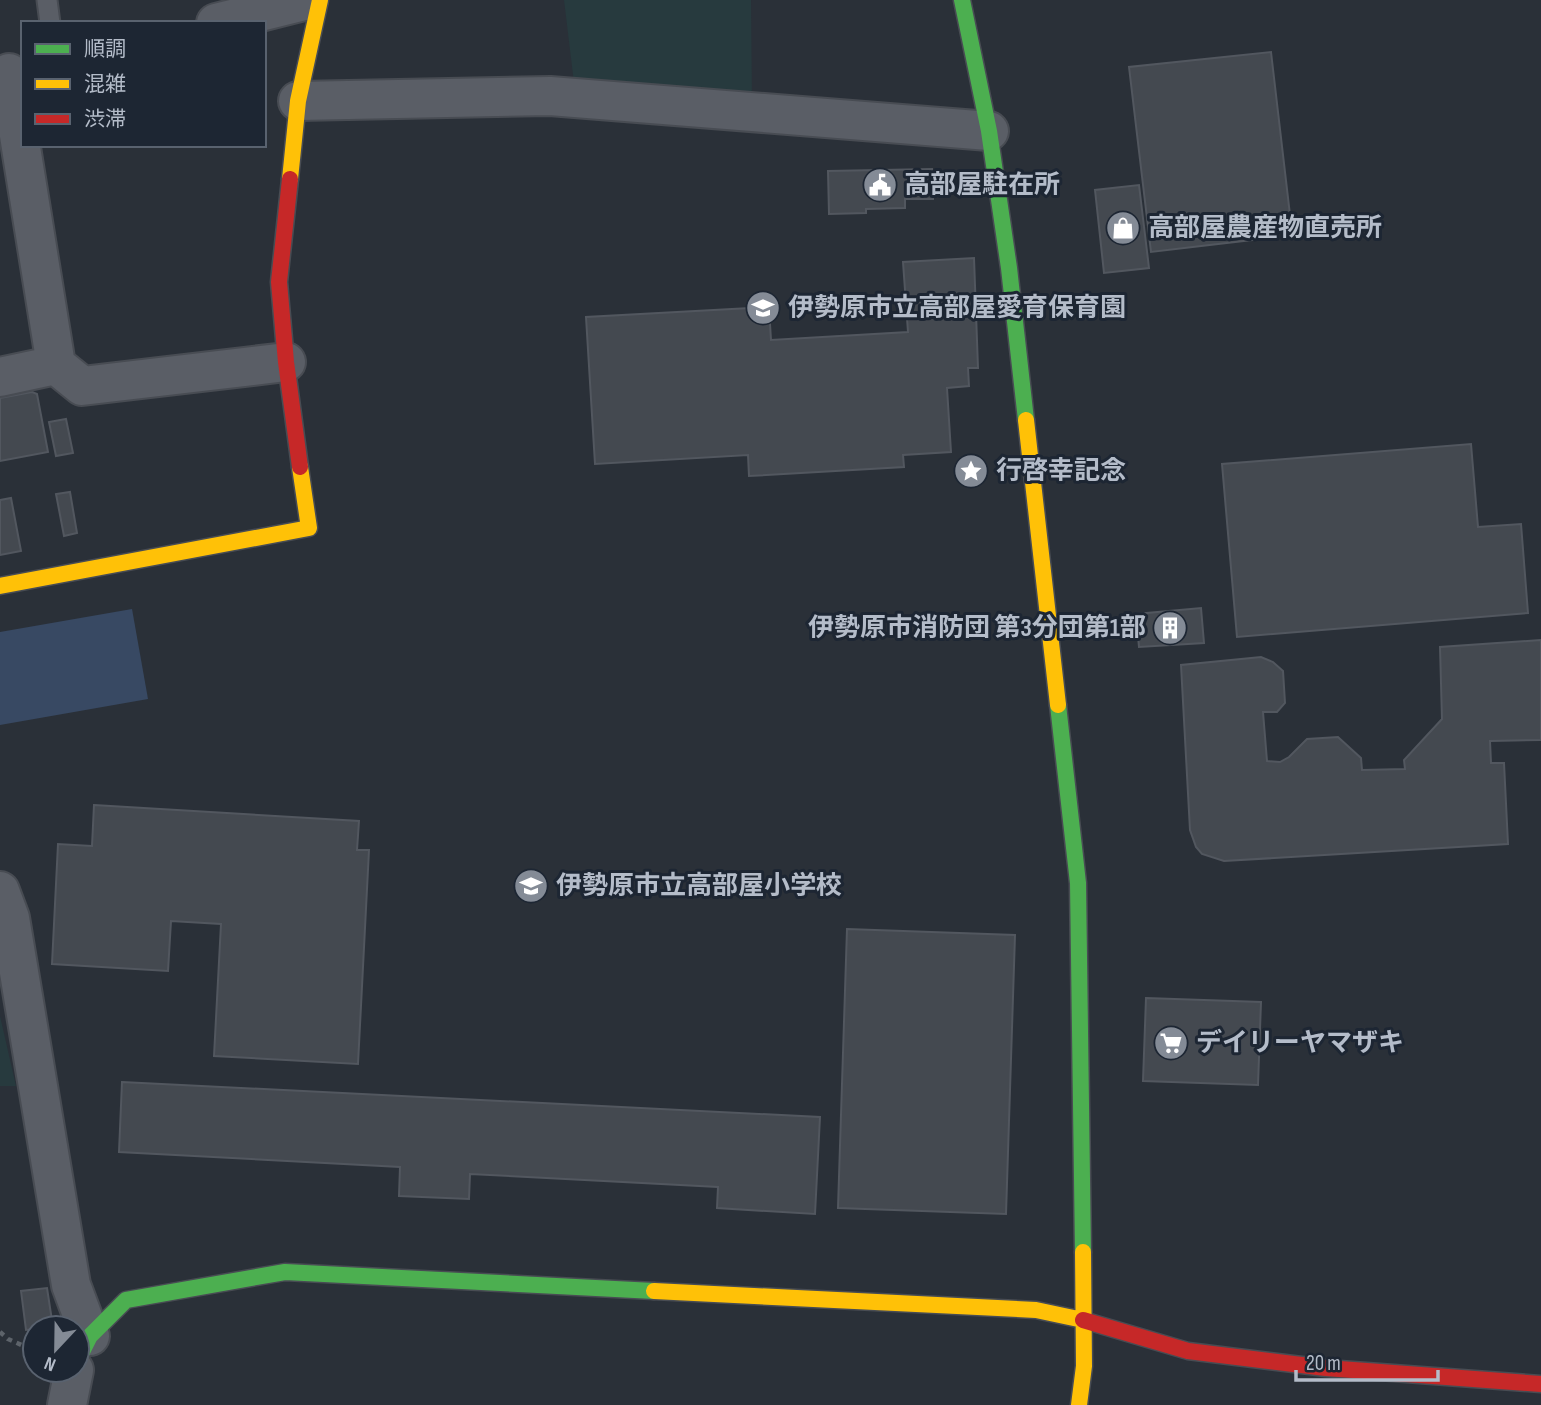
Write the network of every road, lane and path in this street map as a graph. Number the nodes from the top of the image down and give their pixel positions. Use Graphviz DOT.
graph roads {
  1 [pos="47,0"];
  2 [pos="308,0"];
  3 [pos="320,0"];
  4 [pos="962,0"];
  5 [pos="50,21"];
  6 [pos="224,21"];
  7 [pos="11,73"];
  8 [pos="298,101"];
  9 [pos="989,131"];
  10 [pos="21,138"];
  11 [pos="22,147"];
  12 [pos="286,362"];
  13 [pos="56,365"];
  14 [pos="0,377"];
  15 [pos="0,586"];
  16 [pos="0,891"];
  17 [pos="77,1314"];
  18 [pos="1083,1320"];
  19 [pos="0,1332"];
  20 [pos="91,1341"];
  21 [pos="21,1345"];
  22 [pos="72,1384"];
  23 [pos="1541,1384"];
  24 [pos="68,1405"];
  25 [pos="1079,1405"];
  1 -- 5 [label="lane"];
  2 -- 6 [label="street"];
  3 -- 8 [label="street"];
  4 -- 9 [label="street"];
  7 -- 10 [label="street"];
  8 -- 9 [label="street"];
  8 -- 12 [label="street"];
  9 -- 18 [label="street"];
  11 -- 13 [label="street"];
  12 -- 13 [label="street"];
  12 -- 15 [label="street"];
  13 -- 14 [label="street"];
  16 -- 17 [label="street"];
  18 -- 20 [label="street"];
  18 -- 23 [label="street"];
  18 -- 25 [label="street"];
  19 -- 21 [label="path"];
  22 -- 24 [label="street"];
}
